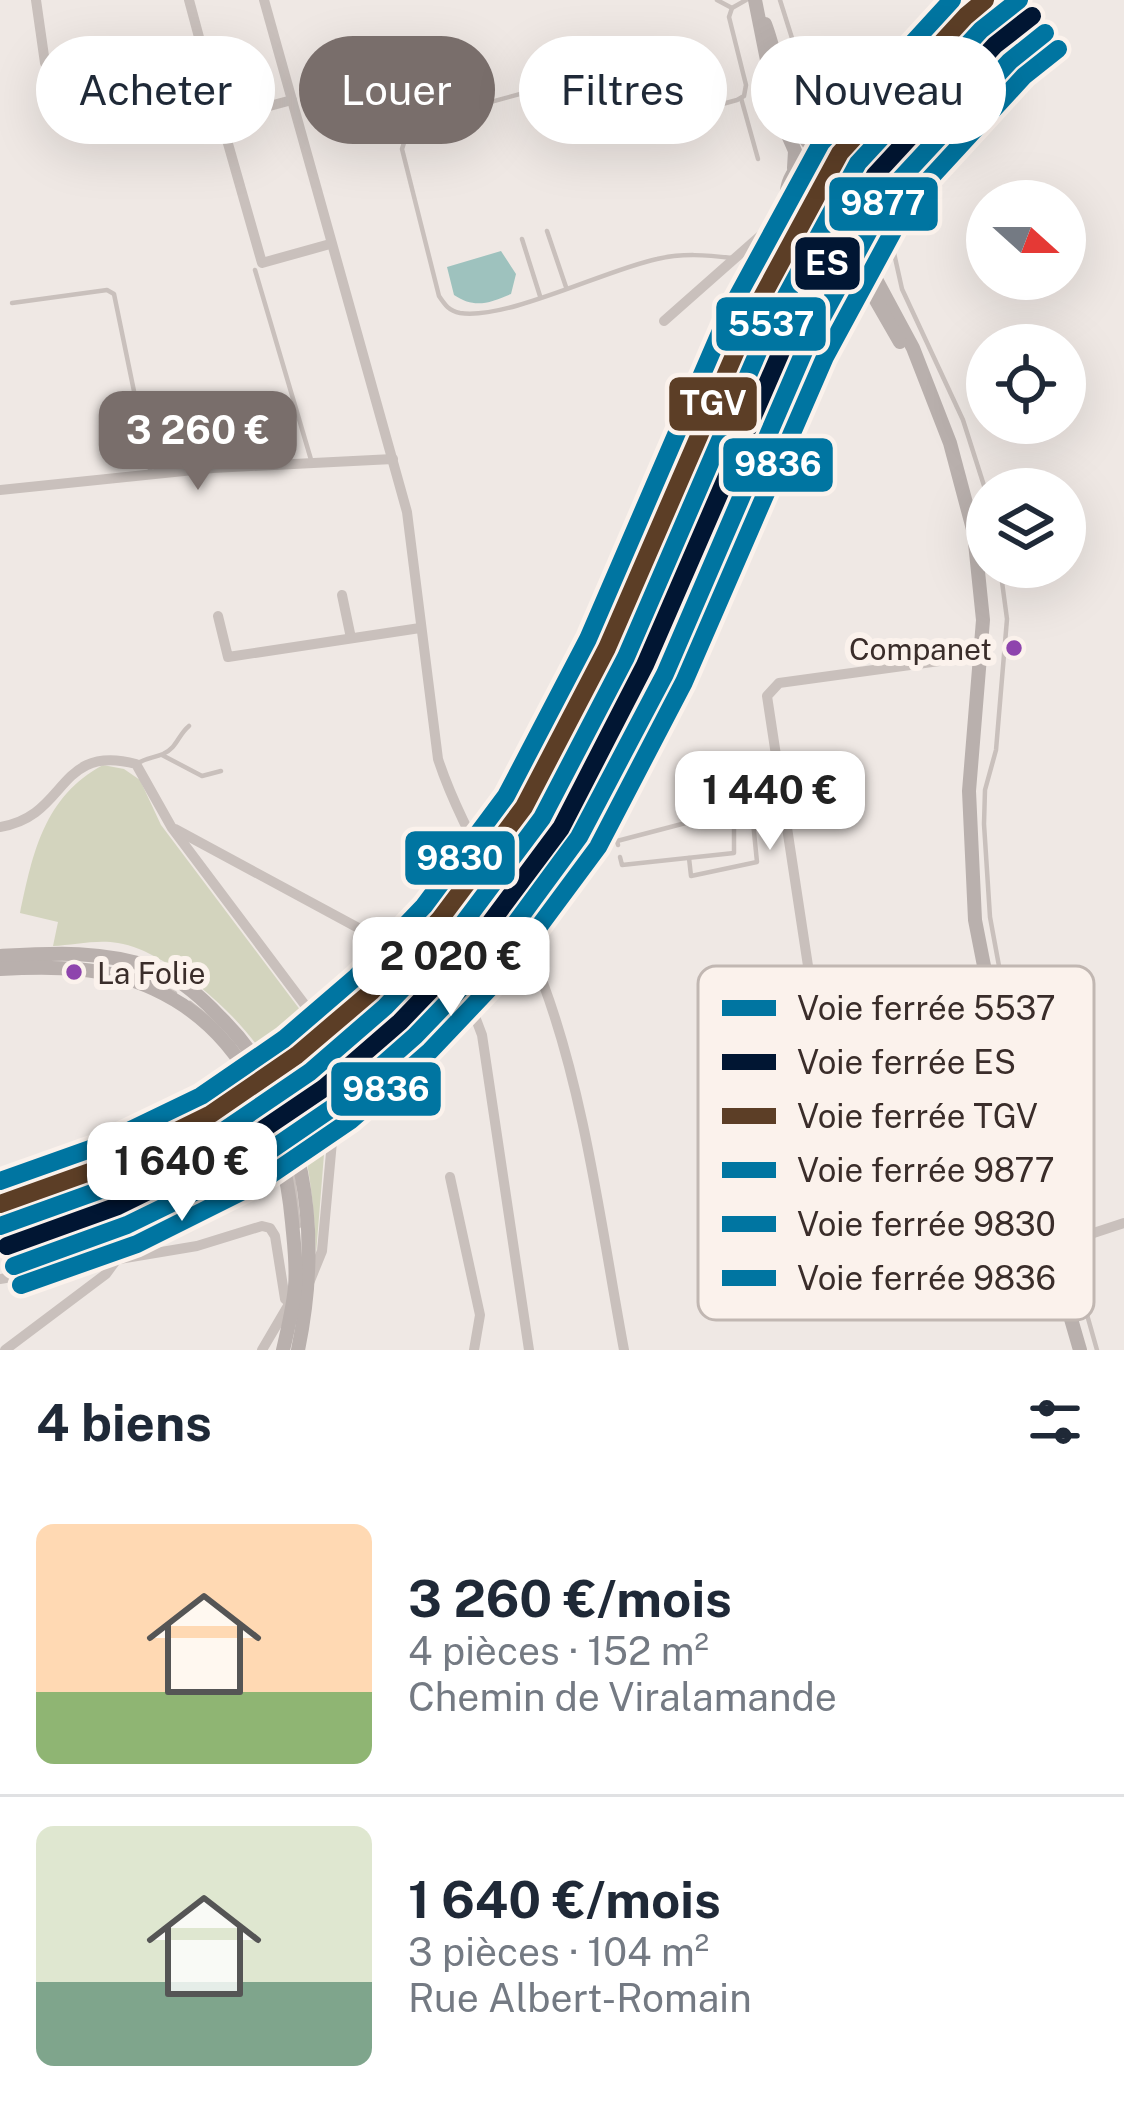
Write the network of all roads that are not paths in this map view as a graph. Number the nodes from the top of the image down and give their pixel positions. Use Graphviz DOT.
graph roads {
  1 [pos="36,0"];
  2 [pos="189,0"];
  3 [pos="264,0"];
  4 [pos="717,0"];
  5 [pos="752,0"];
  6 [pos="780,0"];
  7 [pos="732,8"];
  8 [pos="41,36"];
  9 [pos="199,36"];
  10 [pos="741,98"];
  11 [pos="292,100"];
  12 [pos="275,105"];
  13 [pos="228,144"];
  14 [pos="820,155"];
  15 [pos="758,159"];
  16 [pos="794,168"];
  17 [pos="793,207"];
  18 [pos="846,209"];
  19 [pos="824,222"];
  20 [pos="547,231"];
  21 [pos="522,238"];
  22 [pos="330,244"];
  23 [pos="734,259"];
  24 [pos="255,270"];
  25 [pos="566,287"];
  26 [pos="540,296"];
  27 [pos="12,303"];
  28 [pos="664,321"];
  29 [pos="925,382"];
  30 [pos="393,459"];
  31 [pos="312,463"];
  32 [pos="978,468"];
  33 [pos="151,474"];
  34 [pos="0,490"];
  35 [pos="1003,588"];
  36 [pos="342,595"];
  37 [pos="218,616"];
  38 [pos="420,628"];
  39 [pos="351,638"];
  40 [pos="983,655"];
  41 [pos="189,726"];
  42 [pos="162,755"];
  43 [pos="136,764"];
  44 [pos="221,771"];
  45 [pos="781,780"];
  46 [pos="734,800"];
  47 [pos="0,827"];
  48 [pos="172,828"];
  49 [pos="618,845"];
  50 [pos="620,857"];
  51 [pos="689,858"];
  52 [pos="0,962"];
  53 [pos="809,966"];
  54 [pos="984,966"];
  55 [pos="999,966"];
  56 [pos="450,1177"];
  57 [pos="1124,1223"];
  58 [pos="1094,1233"];
  59 [pos="117,1259"];
  60 [pos="0,1279"];
  61 [pos="309,1283"];
  62 [pos="297,1307"];
  63 [pos="1074,1320"];
  64 [pos="1086,1320"];
  65 [pos="5,1350"];
  66 [pos="262,1350"];
  67 [pos="291,1350"];
  68 [pos="474,1350"];
  69 [pos="529,1350"];
  70 [pos="625,1350"];
  71 [pos="1080,1350"];
  72 [pos="1097,1350"];
  1 -- 8 [label="street"];
  2 -- 9 [label="street"];
  3 -- 11 [label="street"];
  4 -- 7 [label="lane"];
  5 -- 7 [label="lane"];
  5 -- 14 [label="main road"];
  5 -- 16 [label="main road"];
  6 -- 32 [label="lane"];
  7 -- 10 [label="lane"];
  10 -- 15 [label="lane"];
  10 -- 26 [label="lane"];
  11 -- 12 [label="street"];
  11 -- 22 [label="street"];
  13 -- 22 [label="street"];
  14 -- 16 [label="main road"];
  14 -- 18 [label="main road"];
  16 -- 17 [label="main road"];
  17 -- 19 [label="main road"];
  17 -- 23 [label="street"];
  18 -- 19 [label="main road"];
  18 -- 29 [label="main road"];
  19 -- 29 [label="main road"];
  20 -- 25 [label="lane"];
  21 -- 26 [label="lane"];
  22 -- 30 [label="street"];
  23 -- 25 [label="lane"];
  23 -- 28 [label="street"];
  24 -- 31 [label="lane"];
  25 -- 26 [label="lane"];
  27 -- 33 [label="lane"];
  29 -- 40 [label="main road"];
  30 -- 31 [label="street"];
  30 -- 38 [label="street"];
  31 -- 33 [label="street"];
  33 -- 34 [label="street"];
  35 -- 55 [label="lane"];
  36 -- 39 [label="street"];
  37 -- 39 [label="street"];
  38 -- 39 [label="street"];
  38 -- 70 [label="street"];
  40 -- 45 [label="street"];
  40 -- 54 [label="main road"];
  41 -- 42 [label="lane"];
  42 -- 43 [label="lane"];
  42 -- 44 [label="lane"];
  43 -- 47 [label="street"];
  43 -- 48 [label="street"];
  45 -- 46 [label="lane"];
  45 -- 53 [label="street"];
  46 -- 49 [label="lane"];
  46 -- 51 [label="lane"];
  46 -- 51 [label="lane"];
  48 -- 61 [label="street"];
  48 -- 69 [label="street"];
  50 -- 51 [label="lane"];
  52 -- 61 [label="main road"];
  52 -- 62 [label="main road"];
  56 -- 68 [label="street"];
  57 -- 58 [label="street"];
  59 -- 60 [label="street"];
  59 -- 62 [label="street"];
  59 -- 65 [label="street"];
  61 -- 62 [label="main road"];
  62 -- 66 [label="street"];
  62 -- 67 [label="main road"];
  63 -- 71 [label="main road"];
  64 -- 72 [label="lane"];
}
